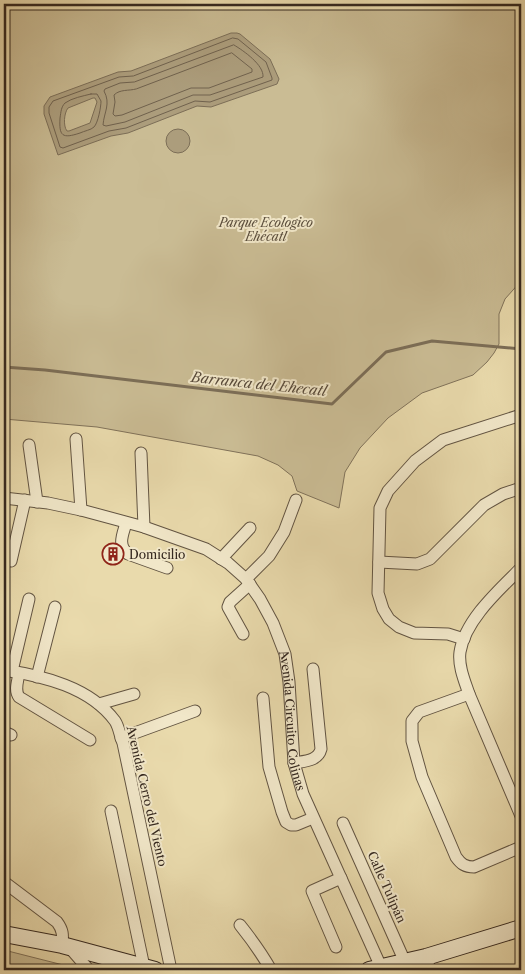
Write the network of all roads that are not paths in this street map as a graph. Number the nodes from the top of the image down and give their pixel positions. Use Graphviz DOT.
graph roads {
  1 [pos="521,414"];
  2 [pos="76,438"];
  3 [pos="29,445"];
  4 [pos="141,453"];
  5 [pos="521,488"];
  6 [pos="4,497"];
  7 [pos="25,500"];
  8 [pos="296,500"];
  9 [pos="38,502"];
  10 [pos="81,510"];
  11 [pos="126,522"];
  12 [pos="144,528"];
  13 [pos="250,528"];
  14 [pos="222,559"];
  15 [pos="11,561"];
  16 [pos="379,562"];
  17 [pos="167,568"];
  18 [pos="521,568"];
  19 [pos="248,582"];
  20 [pos="29,599"];
  21 [pos="55,606"];
  22 [pos="243,634"];
  23 [pos="464,639"];
  24 [pos="314,669"];
  25 [pos="12,671"];
  26 [pos="37,677"];
  27 [pos="134,694"];
  28 [pos="469,694"];
  29 [pos="263,698"];
  30 [pos="99,704"];
  31 [pos="195,711"];
  32 [pos="121,738"];
  33 [pos="90,740"];
  34 [pos="294,763"];
  35 [pos="111,811"];
  36 [pos="521,816"];
  37 [pos="313,818"];
  38 [pos="343,823"];
  39 [pos="521,847"];
  40 [pos="341,878"];
  41 [pos="4,882"];
  42 [pos="240,926"];
  43 [pos="521,928"];
  44 [pos="4,934"];
  45 [pos="65,946"];
  46 [pos="336,947"];
  47 [pos="405,962"];
  48 [pos="428,964"];
  49 [pos="150,969"];
  50 [pos="375,969"];
  51 [pos="89,970"];
  52 [pos="171,970"];
  53 [pos="271,970"];
  1 -- 16 [label="street"];
  2 -- 10 [label="street"];
  3 -- 9 [label="street"];
  4 -- 12 [label="street"];
  5 -- 16 [label="street"];
  6 -- 7 [label="street, Avenida Circuito Colinas"];
  7 -- 9 [label="street, Avenida Circuito Colinas"];
  7 -- 15 [label="street"];
  8 -- 19 [label="street"];
  9 -- 10 [label="street, Avenida Circuito Colinas"];
  10 -- 11 [label="street, Avenida Circuito Colinas"];
  11 -- 12 [label="street, Avenida Circuito Colinas"];
  11 -- 17 [label="street"];
  12 -- 14 [label="street, Avenida Circuito Colinas"];
  13 -- 14 [label="street"];
  14 -- 19 [label="street, Avenida Circuito Colinas"];
  16 -- 23 [label="street"];
  18 -- 23 [label="street"];
  19 -- 22 [label="street"];
  19 -- 34 [label="street, Avenida Circuito Colinas"];
  20 -- 25 [label="street"];
  21 -- 26 [label="street"];
  23 -- 28 [label="street"];
  24 -- 34 [label="street"];
  25 -- 26 [label="street, Avenida Cerro del Viento"];
  25 -- 33 [label="street"];
  26 -- 30 [label="street, Avenida Cerro del Viento"];
  27 -- 30 [label="street"];
  28 -- 36 [label="street"];
  28 -- 39 [label="street"];
  29 -- 37 [label="street"];
  30 -- 32 [label="street, Avenida Cerro del Viento"];
  31 -- 32 [label="street"];
  32 -- 52 [label="street, Avenida Cerro del Viento"];
  34 -- 37 [label="street, Avenida Circuito Colinas"];
  35 -- 49 [label="street"];
  37 -- 40 [label="street, Avenida Circuito Colinas"];
  38 -- 47 [label="street, Calle Tulipán"];
  40 -- 46 [label="street"];
  40 -- 50 [label="street, Avenida Circuito Colinas"];
  41 -- 45 [label="street"];
  42 -- 53 [label="street"];
  43 -- 48 [label="main road, Avenida Circuito Colinas"];
  44 -- 45 [label="main road"];
  45 -- 49 [label="main road"];
  45 -- 51 [label="street"];
  47 -- 48 [label="main road, Avenida Circuito Colinas"];
  47 -- 50 [label="main road, Avenida Circuito Colinas"];
}
